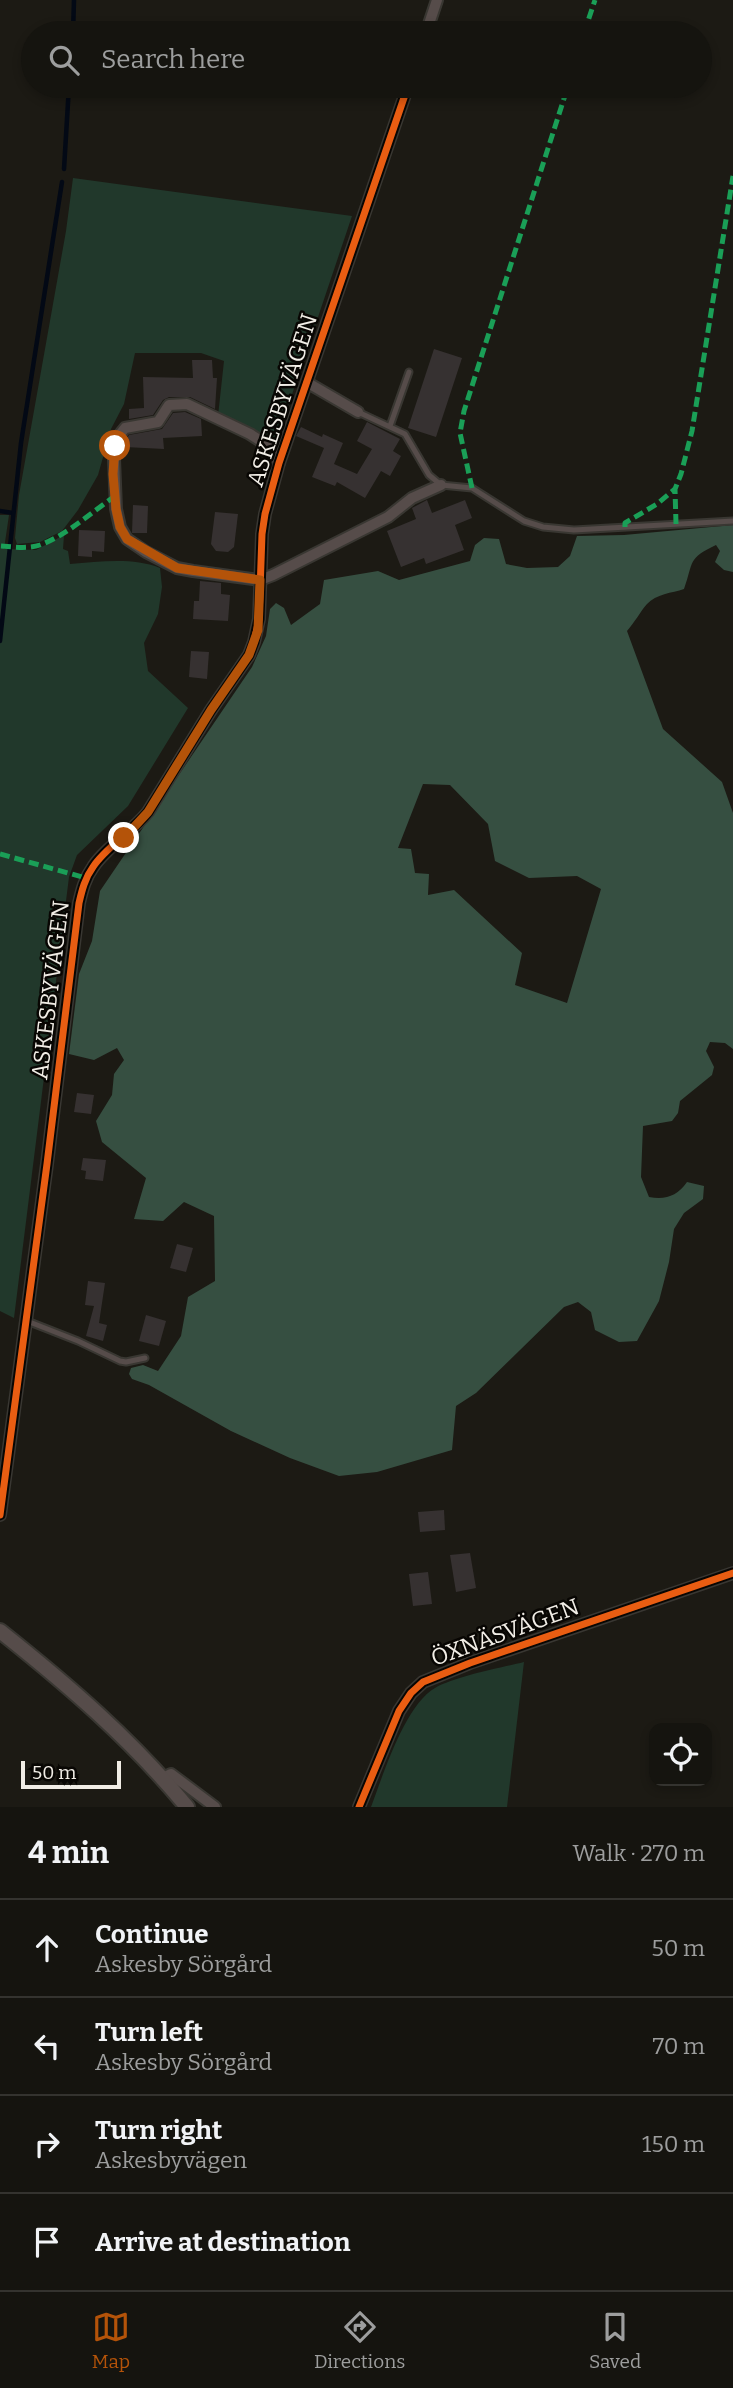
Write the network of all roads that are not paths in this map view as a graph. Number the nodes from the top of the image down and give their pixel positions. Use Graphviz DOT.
graph roads {
  1 [pos="437,0"];
  2 [pos="430,21"];
  3 [pos="404,98"];
  4 [pos="409,372"];
  5 [pos="308,383"];
  6 [pos="358,412"];
  7 [pos="390,426"];
  8 [pos="279,463"];
  9 [pos="441,485"];
  10 [pos="733,521"];
  11 [pos="260,580"];
  12 [pos="25,1320"];
  13 [pos="145,1358"];
  14 [pos="0,1515"];
  15 [pos="733,1573"];
  16 [pos="0,1631"];
  17 [pos="163,1777"];
  18 [pos="187,1807"];
  19 [pos="215,1807"];
  20 [pos="359,1807"];
  1 -- 2 [label="street"];
  3 -- 5 [label="street, ASKESBYVÄGEN"];
  4 -- 7 [label="lane"];
  5 -- 6 [label="street"];
  5 -- 8 [label="street, ASKESBYVÄGEN"];
  6 -- 7 [label="lane"];
  7 -- 9 [label="lane"];
  8 -- 11 [label="street, ASKESBYVÄGEN"];
  8 -- 11 [label="street"];
  9 -- 10 [label="lane"];
  9 -- 11 [label="street"];
  11 -- 12 [label="street, ASKESBYVÄGEN"];
  12 -- 13 [label="lane"];
  12 -- 14 [label="street, ASKESBYVÄGEN"];
  15 -- 20 [label="street, ÖXNÄSVÄGEN"];
  16 -- 17 [label="street"];
  17 -- 18 [label="street"];
  17 -- 19 [label="street"];
}
